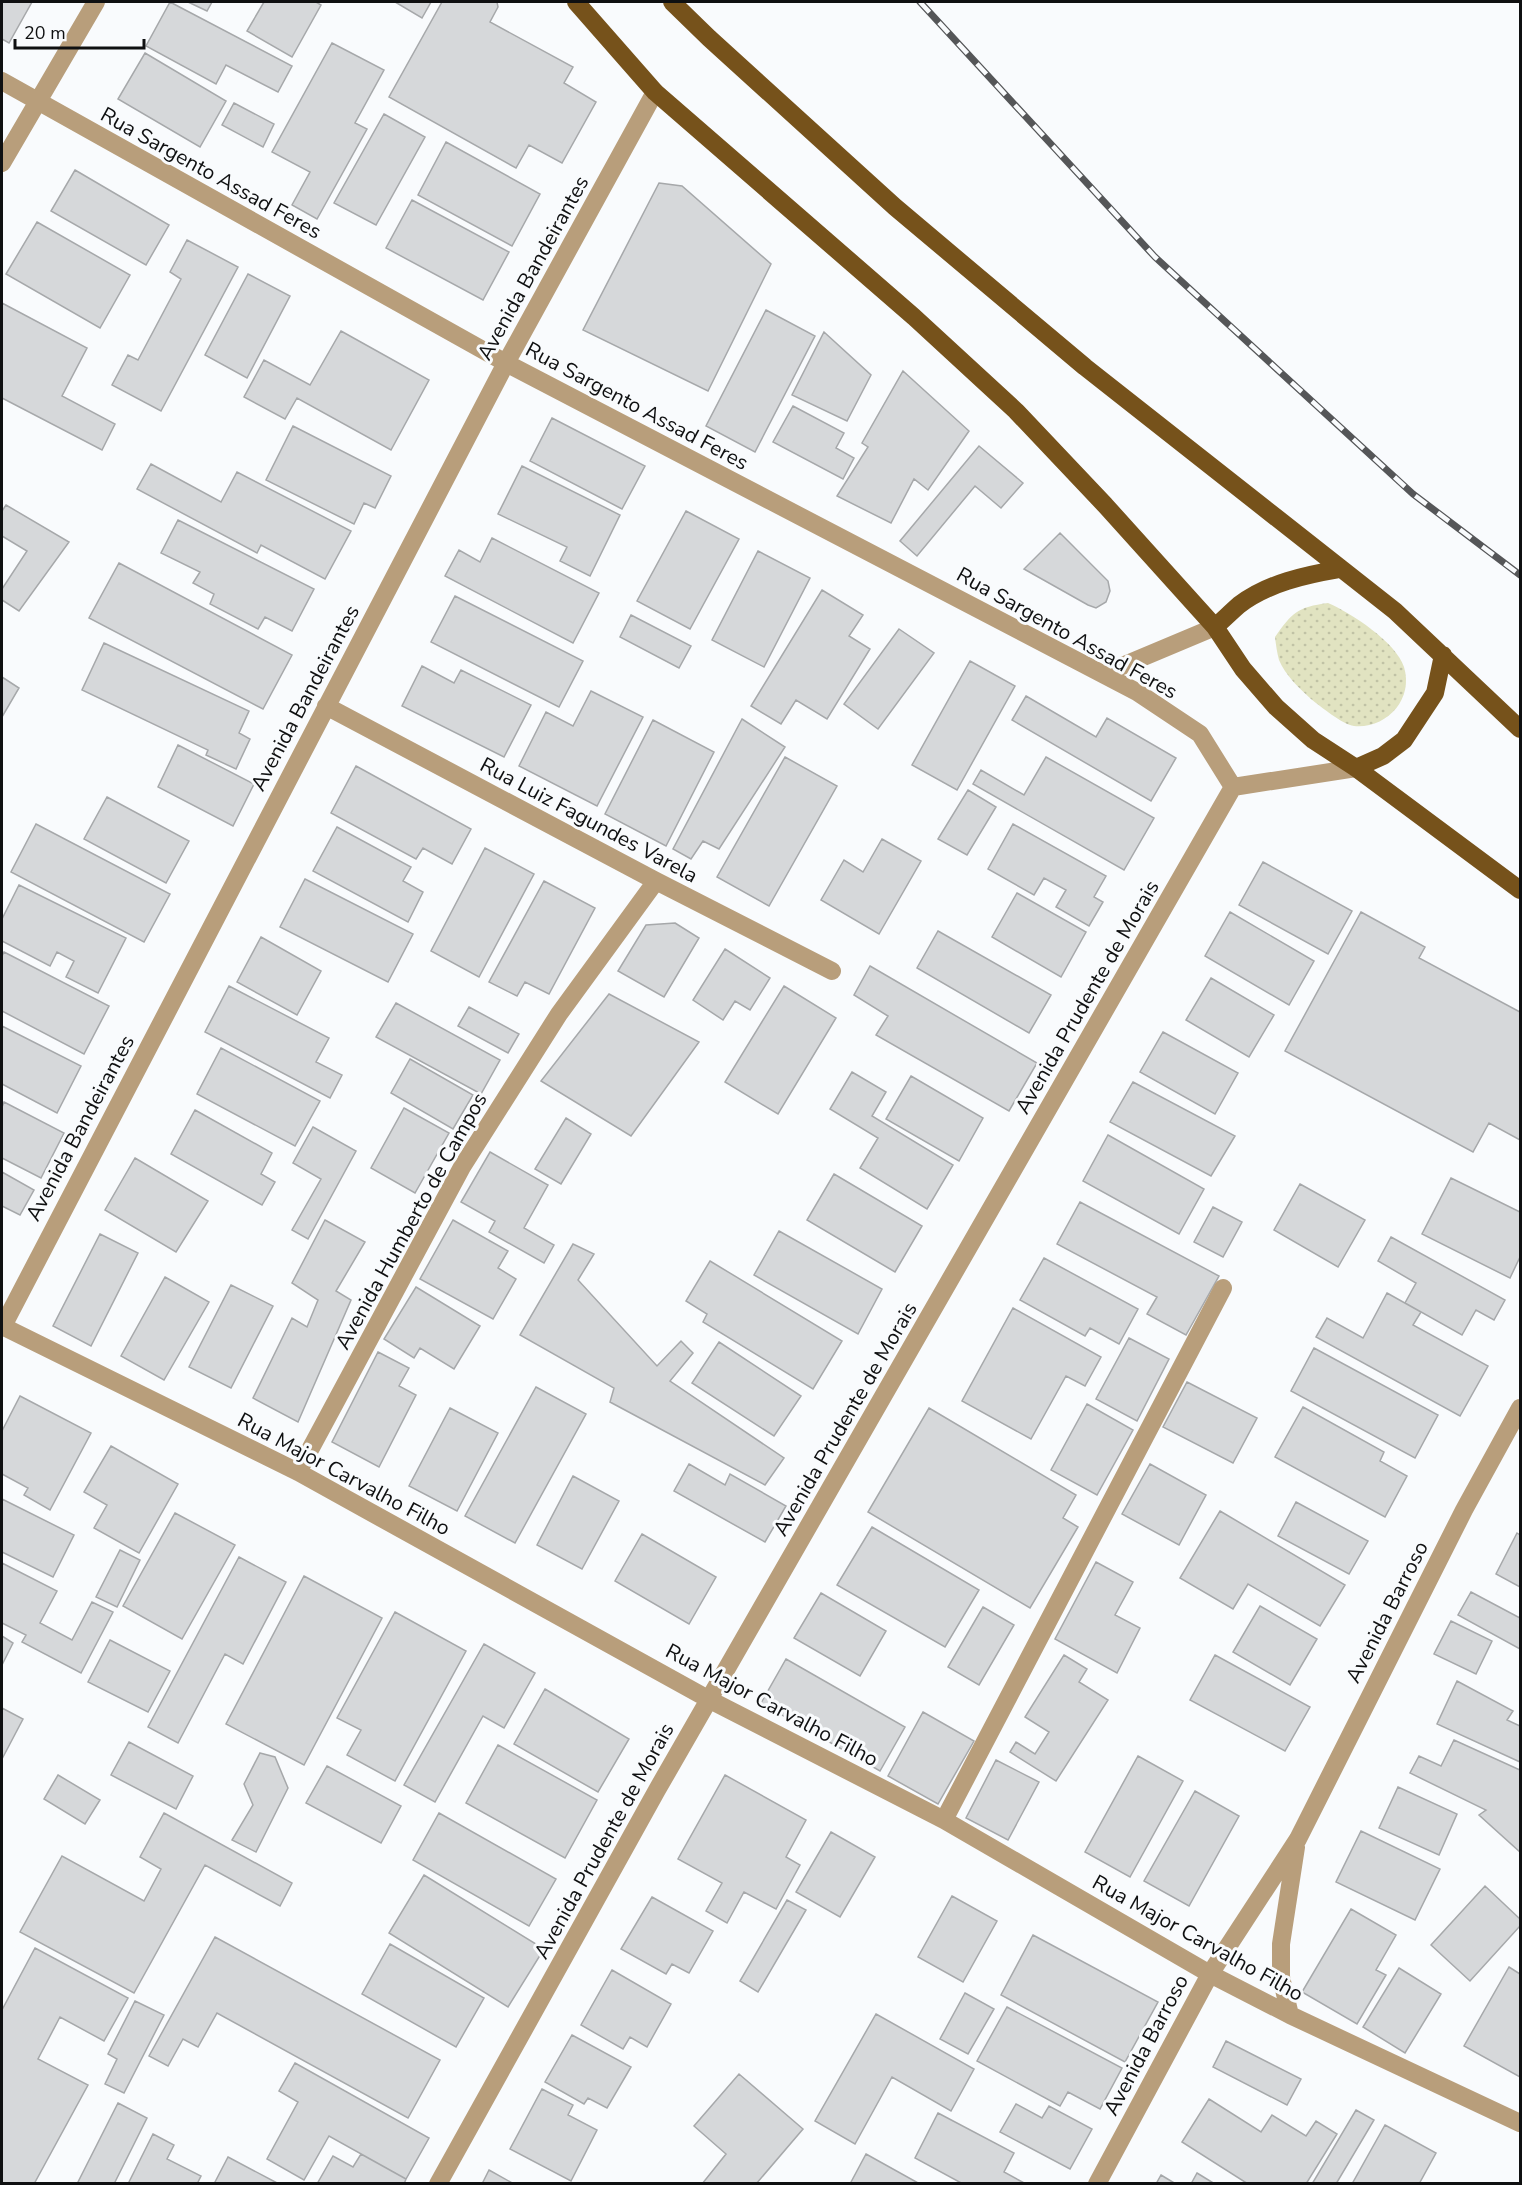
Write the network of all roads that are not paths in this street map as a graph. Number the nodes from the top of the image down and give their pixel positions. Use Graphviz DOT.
graph roads {
  1 [pos="96,2"];
  2 [pos="576,2"];
  3 [pos="672,2"];
  4 [pos="2,81"];
  5 [pos="655,92"];
  6 [pos="36,102"];
  7 [pos="2,163"];
  8 [pos="506,363"];
  9 [pos="1340,569"];
  10 [pos="1215,627"];
  11 [pos="1443,655"];
  12 [pos="1103,674"];
  13 [pos="326,706"];
  14 [pos="1521,729"];
  15 [pos="1356,768"];
  16 [pos="1233,787"];
  17 [pos="656,881"];
  18 [pos="1521,890"];
  19 [pos="832,971"];
  20 [pos="1223,1288"];
  21 [pos="2,1327"];
  22 [pos="1521,1408"];
  23 [pos="298,1473"];
  24 [pos="710,1700"];
  25 [pos="944,1820"];
  26 [pos="1298,1839"];
  27 [pos="1210,1974"];
  28 [pos="1290,2015"];
  29 [pos="1521,2123"];
  30 [pos="438,2184"];
  31 [pos="1097,2184"];
  1 -- 6 [label="street"];
  2 -- 5 [label="main road"];
  3 -- 9 [label="main road"];
  4 -- 6 [label="street, Rua Sargento Assad Feres"];
  5 -- 8 [label="street, Avenida Bandeirantes"];
  5 -- 10 [label="main road"];
  6 -- 7 [label="street"];
  6 -- 8 [label="street, Rua Sargento Assad Feres"];
  8 -- 12 [label="street, Rua Sargento Assad Feres"];
  8 -- 13 [label="street, Avenida Bandeirantes"];
  9 -- 10 [label="main road"];
  9 -- 11 [label="main road"];
  10 -- 12 [label="street"];
  10 -- 15 [label="main road"];
  11 -- 14 [label="main road"];
  11 -- 15 [label="main road"];
  12 -- 16 [label="street, Rua Sargento Assad Feres"];
  13 -- 17 [label="street, Rua Luiz Fagundes Varela"];
  13 -- 21 [label="street, Avenida Bandeirantes"];
  15 -- 16 [label="street"];
  15 -- 18 [label="main road"];
  16 -- 24 [label="street, Avenida Prudente de Morais"];
  17 -- 19 [label="street, Rua Luiz Fagundes Varela"];
  17 -- 23 [label="street, Avenida Humberto de Campos"];
  20 -- 25 [label="street"];
  21 -- 23 [label="street, Rua Major Carvalho Filho"];
  22 -- 26 [label="street, Avenida Barroso"];
  23 -- 24 [label="street, Rua Major Carvalho Filho"];
  24 -- 25 [label="street, Rua Major Carvalho Filho"];
  24 -- 30 [label="street, Avenida Prudente de Morais"];
  25 -- 27 [label="street, Rua Major Carvalho Filho"];
  26 -- 27 [label="street, Avenida Barroso"];
  26 -- 28 [label="street, Avenida Barroso"];
  27 -- 28 [label="street, Rua Major Carvalho Filho"];
  27 -- 31 [label="street, Avenida Barroso"];
  28 -- 29 [label="street, Rua Major Carvalho Filho"];
}
